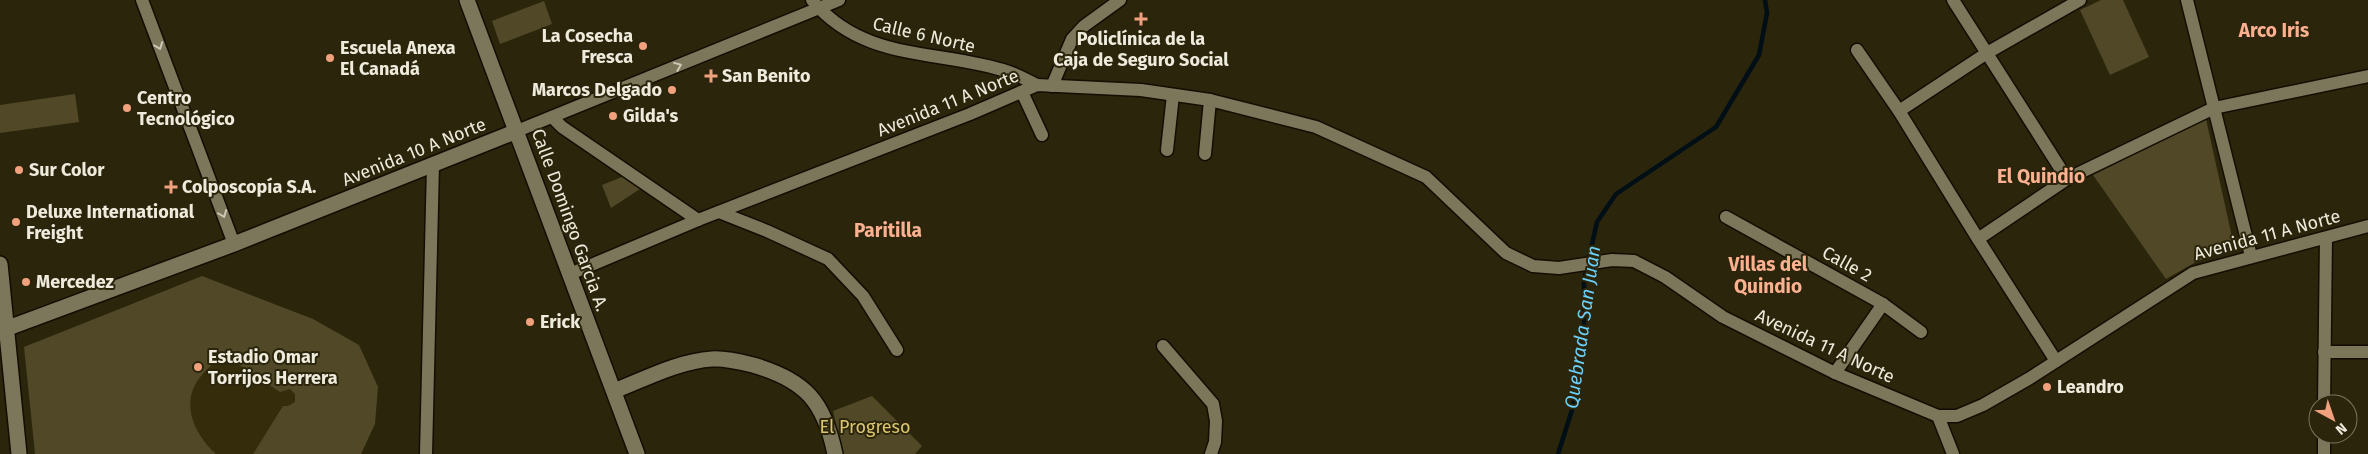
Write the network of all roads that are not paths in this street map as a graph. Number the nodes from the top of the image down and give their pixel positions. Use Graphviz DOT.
graph roads {
  1 [pos="142,0"];
  2 [pos="467,0"];
  3 [pos="839,0"];
  4 [pos="1120,0"];
  5 [pos="1953,0"];
  6 [pos="2080,0"];
  7 [pos="2186,0"];
  8 [pos="816,4"];
  9 [pos="1857,50"];
  10 [pos="1986,53"];
  11 [pos="2368,76"];
  12 [pos="1037,85"];
  13 [pos="1052,86"];
  14 [pos="1022,92"];
  15 [pos="1173,95"];
  16 [pos="1210,100"];
  17 [pos="2214,108"];
  18 [pos="1899,111"];
  19 [pos="552,117"];
  20 [pos="517,131"];
  21 [pos="1042,136"];
  22 [pos="1167,150"];
  23 [pos="1205,154"];
  24 [pos="433,165"];
  25 [pos="2067,179"];
  26 [pos="719,212"];
  27 [pos="1726,217"];
  28 [pos="698,220"];
  29 [pos="2368,226"];
  30 [pos="2326,238"];
  31 [pos="1978,239"];
  32 [pos="234,244"];
  33 [pos="2251,256"];
  34 [pos="0,264"];
  35 [pos="570,274"];
  36 [pos="1883,304"];
  37 [pos="4,330"];
  38 [pos="1921,332"];
  39 [pos="1163,346"];
  40 [pos="897,350"];
  41 [pos="2324,352"];
  42 [pos="2368,352"];
  43 [pos="2056,361"];
  44 [pos="1834,374"];
  45 [pos="614,391"];
  46 [pos="2324,394"];
  47 [pos="1938,416"];
  48 [pos="19,454"];
  49 [pos="426,454"];
  50 [pos="637,454"];
  51 [pos="834,454"];
  52 [pos="1211,454"];
  53 [pos="1953,454"];
  1 -- 32 [label="street, one-way"];
  2 -- 20 [label="street, Calle Domingo Garcia A."];
  3 -- 8 [label="street, Avenida 10 A Norte"];
  4 -- 13 [label="street"];
  5 -- 10 [label="street"];
  6 -- 10 [label="street"];
  7 -- 17 [label="street"];
  8 -- 12 [label="street, Calle 6 Norte"];
  19 -- 8 [label="street, Avenida 10 A Norte, one-way"];
  9 -- 18 [label="street"];
  10 -- 18 [label="street"];
  10 -- 25 [label="street"];
  11 -- 17 [label="street"];
  12 -- 13 [label="street, Avenida 11 A Norte"];
  12 -- 14 [label="street, Avenida 11 A Norte"];
  13 -- 15 [label="street, Avenida 11 A Norte"];
  14 -- 21 [label="street"];
  14 -- 26 [label="street, Avenida 11 A Norte"];
  15 -- 16 [label="street, Avenida 11 A Norte"];
  15 -- 22 [label="street"];
  16 -- 23 [label="street"];
  16 -- 44 [label="street, Avenida 11 A Norte"];
  17 -- 25 [label="street"];
  17 -- 33 [label="street"];
  18 -- 31 [label="street"];
  19 -- 20 [label="street, Avenida 10 A Norte"];
  19 -- 28 [label="street"];
  20 -- 24 [label="street, Avenida 10 A Norte"];
  20 -- 35 [label="street, Calle Domingo Garcia A."];
  24 -- 32 [label="street, Avenida 10 A Norte"];
  24 -- 49 [label="street"];
  25 -- 31 [label="street"];
  26 -- 28 [label="street, Avenida 11 A Norte"];
  26 -- 40 [label="street"];
  27 -- 36 [label="street, Calle 2"];
  28 -- 35 [label="street, Avenida 11 A Norte"];
  29 -- 30 [label="street, Avenida 11 A Norte"];
  30 -- 33 [label="street, Avenida 11 A Norte"];
  30 -- 41 [label="street"];
  31 -- 43 [label="street"];
  32 -- 37 [label="street, Avenida 10 A Norte"];
  33 -- 43 [label="street, Avenida 11 A Norte"];
  34 -- 37 [label="street"];
  35 -- 45 [label="street, Calle Domingo Garcia A."];
  36 -- 38 [label="street, Calle 2"];
  36 -- 44 [label="street"];
  37 -- 48 [label="street"];
  39 -- 52 [label="street"];
  41 -- 42 [label="street"];
  41 -- 46 [label="street"];
  43 -- 47 [label="street, Avenida 11 A Norte"];
  44 -- 47 [label="street, Avenida 11 A Norte"];
  45 -- 50 [label="street, Calle Domingo Garcia A."];
  45 -- 51 [label="street"];
  47 -- 53 [label="street"];
}
